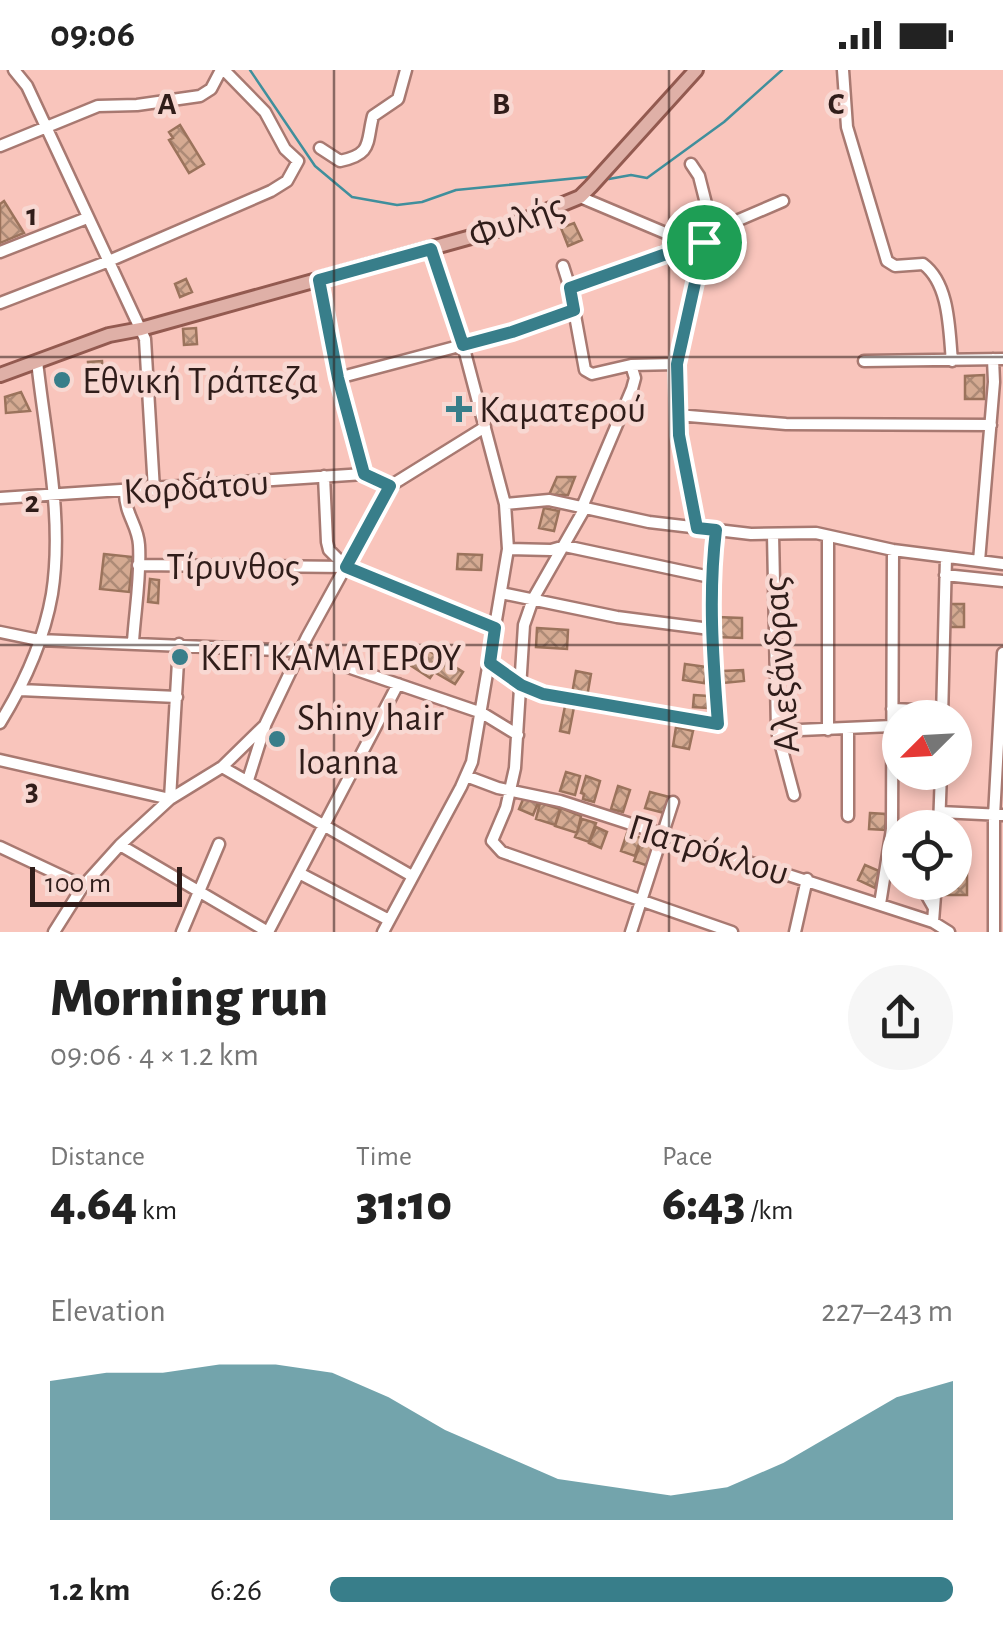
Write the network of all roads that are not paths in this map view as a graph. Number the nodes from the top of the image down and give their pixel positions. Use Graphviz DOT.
graph roads {
  1 [pos="14,70"];
  2 [pos="223,70"];
  3 [pos="406,70"];
  4 [pos="696,70"];
  5 [pos="843,70"];
  6 [pos="45,127"];
  7 [pos="0,146"];
  8 [pos="320,148"];
  9 [pos="692,164"];
  10 [pos="580,198"];
  11 [pos="784,201"];
  12 [pos="87,218"];
  13 [pos="713,232"];
  14 [pos="682,240"];
  15 [pos="704,242"];
  16 [pos="431,249"];
  17 [pos="0,252"];
  18 [pos="109,261"];
  19 [pos="563,266"];
  20 [pos="319,280"];
  21 [pos="570,288"];
  22 [pos="0,303"];
  23 [pos="574,310"];
  24 [pos="141,328"];
  25 [pos="463,345"];
  26 [pos="998,359"];
  27 [pos="37,361"];
  28 [pos="952,361"];
  29 [pos="864,362"];
  30 [pos="631,364"];
  31 [pos="677,364"];
  32 [pos="0,375"];
  33 [pos="338,378"];
  34 [pos="677,414"];
  35 [pos="485,427"];
  36 [pos="991,430"];
  37 [pos="1003,436"];
  38 [pos="364,474"];
  39 [pos="324,476"];
  40 [pos="390,486"];
  41 [pos="154,490"];
  42 [pos="125,492"];
  43 [pos="52,496"];
  44 [pos="0,498"];
  45 [pos="505,504"];
  46 [pos="584,507"];
  47 [pos="697,528"];
  48 [pos="716,530"];
  49 [pos="773,534"];
  50 [pos="828,536"];
  51 [pos="565,546"];
  52 [pos="508,549"];
  53 [pos="893,550"];
  54 [pos="946,557"];
  55 [pos="980,560"];
  56 [pos="1003,564"];
  57 [pos="138,566"];
  58 [pos="346,567"];
  59 [pos="945,575"];
  60 [pos="710,578"];
  61 [pos="1003,581"];
  62 [pos="501,593"];
  63 [pos="533,599"];
  64 [pos="495,628"];
  65 [pos="710,629"];
  66 [pos="0,632"];
  67 [pos="39,640"];
  68 [pos="133,642"];
  69 [pos="180,644"];
  70 [pos="300,651"];
  71 [pos="1003,653"];
  72 [pos="490,663"];
  73 [pos="398,684"];
  74 [pos="521,685"];
  75 [pos="20,690"];
  76 [pos="176,696"];
  77 [pos="892,700"];
  78 [pos="942,700"];
  79 [pos="482,713"];
  80 [pos="0,723"];
  81 [pos="265,725"];
  82 [pos="882,727"];
  83 [pos="828,730"];
  84 [pos="848,730"];
  85 [pos="777,731"];
  86 [pos="518,735"];
  87 [pos="0,760"];
  88 [pos="222,767"];
  89 [pos="466,776"];
  90 [pos="248,780"];
  91 [pos="511,791"];
  92 [pos="794,794"];
  93 [pos="170,798"];
  94 [pos="673,802"];
  95 [pos="972,814"];
  96 [pos="998,815"];
  97 [pos="848,816"];
  98 [pos="323,826"];
  99 [pos="662,836"];
  100 [pos="219,844"];
  101 [pos="120,845"];
  102 [pos="0,847"];
  103 [pos="299,873"];
  104 [pos="412,876"];
  105 [pos="807,879"];
  106 [pos="82,886"];
  107 [pos="199,893"];
  108 [pos="882,898"];
  109 [pos="929,900"];
  110 [pos="935,900"];
  111 [pos="639,901"];
  112 [pos="880,904"];
  113 [pos="934,909"];
  114 [pos="389,920"];
  115 [pos="932,922"];
  116 [pos="54,932"];
  117 [pos="182,932"];
  118 [pos="268,932"];
  119 [pos="383,932"];
  120 [pos="631,932"];
  121 [pos="732,932"];
  122 [pos="796,932"];
  123 [pos="948,932"];
  124 [pos="994,932"];
  1 -- 6 [label="street"];
  2 -- 6 [label="street"];
  2 -- 18 [label="street"];
  3 -- 8 [label="street"];
  4 -- 10 [label="main road, Φυλής"];
  5 -- 28 [label="street"];
  6 -- 7 [label="street"];
  6 -- 12 [label="street"];
  9 -- 13 [label="street"];
  10 -- 14 [label="street"];
  10 -- 16 [label="main road, Φυλής"];
  11 -- 13 [label="street"];
  12 -- 17 [label="street"];
  12 -- 18 [label="street"];
  13 -- 15 [label="street"];
  14 -- 15 [label="street"];
  14 -- 21 [label="street"];
  15 -- 31 [label="street"];
  16 -- 20 [label="main road, Φυλής"];
  16 -- 25 [label="street"];
  18 -- 22 [label="street"];
  18 -- 24 [label="street"];
  19 -- 21 [label="street"];
  20 -- 24 [label="main road, Φυλής"];
  20 -- 33 [label="street"];
  21 -- 23 [label="street"];
  23 -- 25 [label="street"];
  23 -- 30 [label="street"];
  24 -- 27 [label="main road, Φυλής"];
  24 -- 41 [label="street"];
  25 -- 33 [label="street"];
  25 -- 35 [label="street"];
  26 -- 28 [label="street"];
  26 -- 36 [label="street"];
  27 -- 32 [label="main road, Φυλής"];
  27 -- 43 [label="street"];
  28 -- 29 [label="street"];
  30 -- 31 [label="street"];
  30 -- 46 [label="street"];
  31 -- 34 [label="street"];
  33 -- 38 [label="street"];
  34 -- 36 [label="street"];
  34 -- 47 [label="street"];
  35 -- 40 [label="street"];
  35 -- 45 [label="street"];
  36 -- 37 [label="street"];
  36 -- 55 [label="street"];
  38 -- 39 [label="street, Κορδάτου"];
  38 -- 40 [label="street, Κορδάτου"];
  39 -- 41 [label="street, Κορδάτου"];
  39 -- 58 [label="street"];
  40 -- 58 [label="street"];
  41 -- 42 [label="street, Κορδάτου"];
  42 -- 43 [label="street, Κορδάτου"];
  42 -- 57 [label="street"];
  43 -- 44 [label="street, Κορδάτου"];
  43 -- 67 [label="street"];
  45 -- 46 [label="street, Αλεξάνδρας"];
  45 -- 52 [label="street"];
  46 -- 47 [label="street, Αλεξάνδρας"];
  46 -- 51 [label="street"];
  47 -- 48 [label="street, Αλεξάνδρας"];
  48 -- 49 [label="street, Αλεξάνδρας"];
  48 -- 60 [label="street"];
  49 -- 50 [label="street, Αλεξάνδρας"];
  49 -- 85 [label="street, Αλεξάνδρας"];
  50 -- 53 [label="street, Αλεξάνδρας"];
  50 -- 83 [label="street"];
  51 -- 52 [label="street"];
  51 -- 60 [label="street"];
  51 -- 63 [label="street"];
  52 -- 62 [label="street"];
  53 -- 54 [label="street, Αλεξάνδρας"];
  53 -- 77 [label="street"];
  54 -- 55 [label="street, Αλεξάνδρας"];
  54 -- 59 [label="street"];
  55 -- 56 [label="street, Αλεξάνδρας"];
  57 -- 58 [label="street, Τίρυνθος"];
  57 -- 68 [label="street"];
  58 -- 64 [label="street, Τίρυνθος"];
  58 -- 70 [label="street"];
  59 -- 61 [label="street"];
  59 -- 78 [label="street"];
  60 -- 65 [label="street"];
  62 -- 63 [label="street"];
  62 -- 64 [label="street"];
  63 -- 65 [label="street"];
  63 -- 74 [label="street"];
  64 -- 72 [label="street"];
  65 -- 74 [label="street"];
  66 -- 67 [label="street"];
  67 -- 68 [label="street"];
  67 -- 75 [label="street"];
  68 -- 69 [label="street"];
  69 -- 70 [label="street"];
  69 -- 76 [label="street"];
  70 -- 73 [label="street"];
  70 -- 81 [label="street"];
  71 -- 96 [label="street"];
  72 -- 74 [label="street"];
  72 -- 79 [label="street"];
  73 -- 79 [label="street"];
  73 -- 98 [label="street"];
  74 -- 86 [label="street"];
  75 -- 76 [label="street"];
  75 -- 80 [label="street"];
  76 -- 93 [label="street"];
  79 -- 86 [label="street"];
  79 -- 89 [label="street"];
  81 -- 88 [label="street"];
  81 -- 90 [label="street"];
  82 -- 84 [label="street"];
  83 -- 84 [label="street"];
  83 -- 85 [label="street"];
  84 -- 97 [label="street"];
  85 -- 92 [label="street, Αλεξάνδρας"];
  86 -- 91 [label="street"];
  87 -- 93 [label="street"];
  88 -- 90 [label="street"];
  88 -- 93 [label="street"];
  89 -- 91 [label="street, Πατρόκλου"];
  89 -- 104 [label="street"];
  90 -- 98 [label="street"];
  91 -- 99 [label="street, Πατρόκλου"];
  91 -- 111 [label="street"];
  93 -- 101 [label="street"];
  94 -- 99 [label="street"];
  95 -- 96 [label="street"];
  96 -- 124 [label="street"];
  98 -- 103 [label="street"];
  98 -- 104 [label="street"];
  99 -- 105 [label="street, Πατρόκλου"];
  99 -- 111 [label="street"];
  100 -- 107 [label="street"];
  101 -- 106 [label="street"];
  101 -- 107 [label="street"];
  102 -- 106 [label="street"];
  103 -- 114 [label="street"];
  103 -- 118 [label="street"];
  104 -- 114 [label="street"];
  105 -- 112 [label="street, Πατρόκλου"];
  105 -- 122 [label="street"];
  106 -- 116 [label="street"];
  107 -- 117 [label="street"];
  107 -- 118 [label="street"];
  108 -- 112 [label="street"];
  109 -- 113 [label="street"];
  110 -- 113 [label="street"];
  111 -- 120 [label="street"];
  111 -- 121 [label="street"];
  112 -- 115 [label="street, Πατρόκλου"];
  113 -- 115 [label="street"];
  114 -- 119 [label="street"];
  115 -- 123 [label="street, Πατρόκλου"];
}
